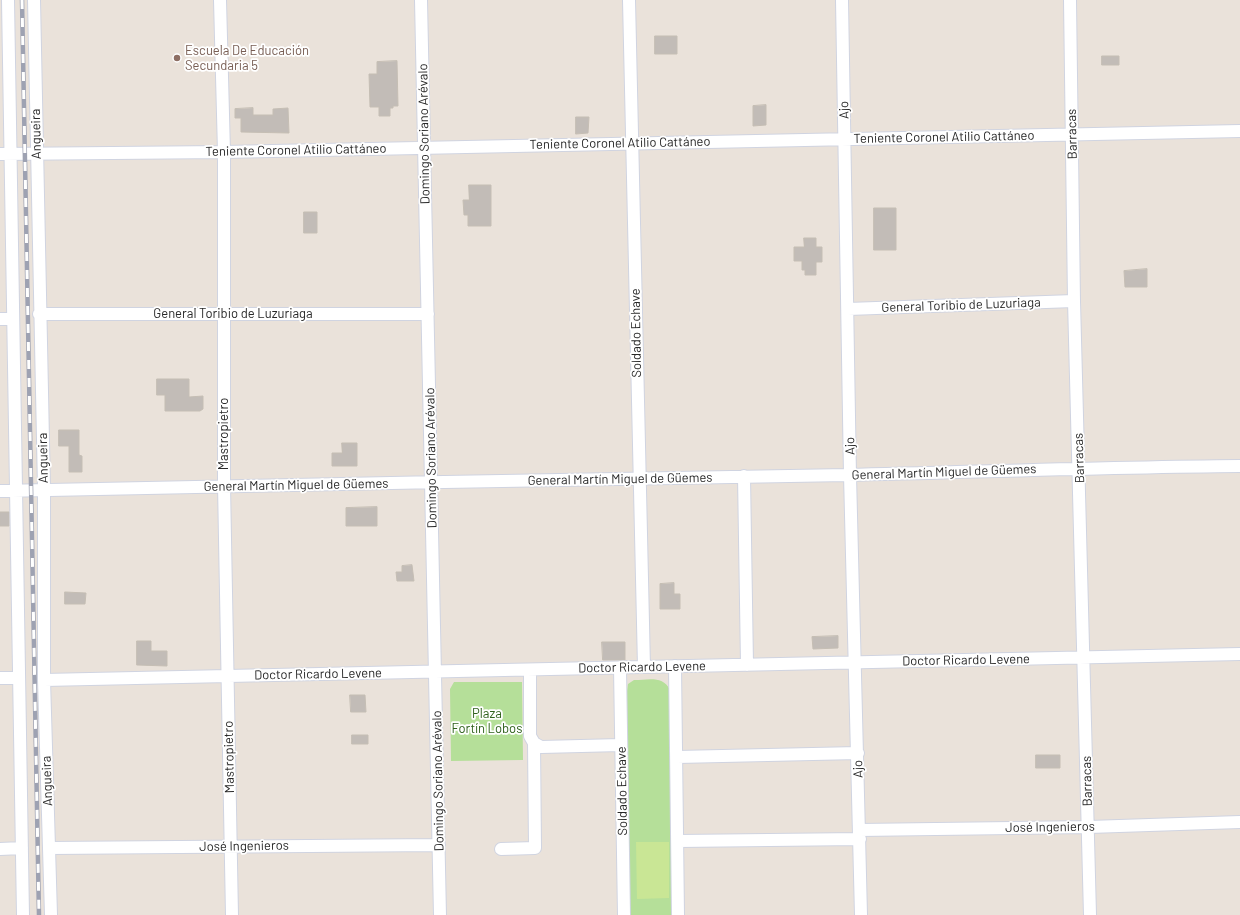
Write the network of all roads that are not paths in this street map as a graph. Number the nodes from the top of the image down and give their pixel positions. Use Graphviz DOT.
graph roads {
  1 [pos="8,0"];
  2 [pos="34,0"];
  3 [pos="220,0"];
  4 [pos="421,0"];
  5 [pos="628,0"];
  6 [pos="842,0"];
  7 [pos="1070,0"];
  8 [pos="1240,131"];
  9 [pos="1072,134"];
  10 [pos="845,139"];
  11 [pos="632,143"];
  12 [pos="424,147"];
  13 [pos="224,152"];
  14 [pos="5,154"];
  15 [pos="36,154"];
  16 [pos="1074,301"];
  17 [pos="848,309"];
  18 [pos="39,314"];
  19 [pos="223,314"];
  20 [pos="428,314"];
  21 [pos="0,319"];
  22 [pos="14,319"];
  23 [pos="1240,466"];
  24 [pos="1079,468"];
  25 [pos="850,475"];
  26 [pos="744,476"];
  27 [pos="640,478"];
  28 [pos="431,484"];
  29 [pos="224,485"];
  30 [pos="44,489"];
  31 [pos="16,490"];
  32 [pos="0,491"];
  33 [pos="1240,654"];
  34 [pos="1084,658"];
  35 [pos="856,662"];
  36 [pos="747,665"];
  37 [pos="675,666"];
  38 [pos="644,667"];
  39 [pos="620,668"];
  40 [pos="530,670"];
  41 [pos="435,671"];
  42 [pos="228,676"];
  43 [pos="0,678"];
  44 [pos="18,678"];
  45 [pos="44,680"];
  46 [pos="534,743"];
  47 [pos="621,745"];
  48 [pos="858,753"];
  49 [pos="677,757"];
  50 [pos="1240,822"];
  51 [pos="1089,827"];
  52 [pos="860,835"];
  53 [pos="678,841"];
  54 [pos="439,844"];
  55 [pos="231,847"];
  56 [pos="22,848"];
  57 [pos="49,848"];
  58 [pos="0,849"];
  59 [pos="500,849"];
  60 [pos="23,915"];
  61 [pos="51,915"];
  62 [pos="232,915"];
  63 [pos="440,915"];
  64 [pos="624,915"];
  65 [pos="678,915"];
  66 [pos="861,915"];
  67 [pos="1090,915"];
  1 -- 14 [label="street, Angueira"];
  2 -- 15 [label="street, Angueira"];
  3 -- 13 [label="street, Mastropietro"];
  4 -- 12 [label="street, Domingo Soriano Arévalo"];
  5 -- 11 [label="street, Soldado Echave"];
  6 -- 10 [label="street, Ajo"];
  7 -- 9 [label="street, Barracas"];
  8 -- 9 [label="street, Teniente Coronel Atilio Cattáneo"];
  9 -- 10 [label="street, Teniente Coronel Atilio Cattáneo"];
  9 -- 16 [label="street, Barracas"];
  10 -- 11 [label="street, Teniente Coronel Atilio Cattáneo"];
  10 -- 17 [label="street, Ajo"];
  11 -- 12 [label="street, Teniente Coronel Atilio Cattáneo"];
  11 -- 27 [label="street, Soldado Echave"];
  12 -- 13 [label="street, Teniente Coronel Atilio Cattáneo"];
  12 -- 20 [label="street, Domingo Soriano Arévalo"];
  13 -- 15 [label="street, Teniente Coronel Atilio Cattáneo"];
  13 -- 19 [label="street, Mastropietro"];
  14 -- 15 [label="street, Teniente Coronel Atilio Cattáneo"];
  14 -- 22 [label="street, Angueira"];
  15 -- 18 [label="street, Angueira"];
  16 -- 17 [label="street, General Toribio de Luzuriaga"];
  16 -- 24 [label="street, Barracas"];
  17 -- 25 [label="street, Ajo"];
  18 -- 19 [label="street, General Toribio de Luzuriaga"];
  18 -- 30 [label="street, Angueira"];
  19 -- 20 [label="street, General Toribio de Luzuriaga"];
  19 -- 29 [label="street, Mastropietro"];
  20 -- 28 [label="street, Domingo Soriano Arévalo"];
  21 -- 22 [label="street"];
  22 -- 31 [label="street, Angueira"];
  23 -- 24 [label="street, General Martín Miguel de Güemes"];
  24 -- 25 [label="street, General Martín Miguel de Güemes"];
  24 -- 34 [label="street, Barracas"];
  25 -- 26 [label="street, General Martín Miguel de Güemes"];
  25 -- 35 [label="street, Ajo"];
  26 -- 27 [label="street, General Martín Miguel de Güemes"];
  26 -- 36 [label="street"];
  27 -- 28 [label="street, General Martín Miguel de Güemes"];
  27 -- 38 [label="street, Soldado Echave"];
  28 -- 29 [label="street, General Martín Miguel de Güemes"];
  28 -- 41 [label="street, Domingo Soriano Arévalo"];
  29 -- 30 [label="street, General Martín Miguel de Güemes"];
  29 -- 42 [label="street, Mastropietro"];
  30 -- 31 [label="street, General Martín Miguel de Güemes"];
  30 -- 45 [label="street, Angueira"];
  31 -- 32 [label="street, General Martín Miguel de Güemes"];
  31 -- 44 [label="street, Angueira"];
  33 -- 34 [label="street, Doctor Ricardo Levene"];
  34 -- 35 [label="street, Doctor Ricardo Levene"];
  34 -- 51 [label="street, Barracas"];
  35 -- 36 [label="street, Doctor Ricardo Levene"];
  35 -- 48 [label="street, Ajo"];
  36 -- 37 [label="street, Doctor Ricardo Levene"];
  37 -- 38 [label="street, Doctor Ricardo Levene"];
  37 -- 49 [label="street"];
  38 -- 39 [label="street, Doctor Ricardo Levene"];
  39 -- 40 [label="street, Doctor Ricardo Levene"];
  39 -- 47 [label="street, Soldado Echave"];
  40 -- 41 [label="street, Doctor Ricardo Levene"];
  40 -- 46 [label="street"];
  41 -- 42 [label="street, Doctor Ricardo Levene"];
  41 -- 54 [label="street, Domingo Soriano Arévalo"];
  42 -- 45 [label="street, Doctor Ricardo Levene"];
  42 -- 55 [label="street, Mastropietro"];
  43 -- 44 [label="street"];
  44 -- 56 [label="street, Angueira"];
  45 -- 57 [label="street, Angueira"];
  46 -- 47 [label="street"];
  46 -- 59 [label="street"];
  47 -- 64 [label="street, Soldado Echave"];
  48 -- 49 [label="street"];
  48 -- 52 [label="street, Ajo"];
  49 -- 53 [label="street"];
  50 -- 51 [label="street, José Ingenieros"];
  51 -- 52 [label="street, José Ingenieros"];
  51 -- 67 [label="street, Barracas"];
  52 -- 53 [label="street, José Ingenieros"];
  52 -- 66 [label="street, Ajo"];
  53 -- 65 [label="street"];
  54 -- 55 [label="street, José Ingenieros"];
  54 -- 63 [label="street, Domingo Soriano Arévalo"];
  55 -- 57 [label="street, José Ingenieros"];
  55 -- 62 [label="street, Mastropietro"];
  56 -- 58 [label="street"];
  56 -- 60 [label="street, Angueira"];
  57 -- 61 [label="street, Angueira"];
}
